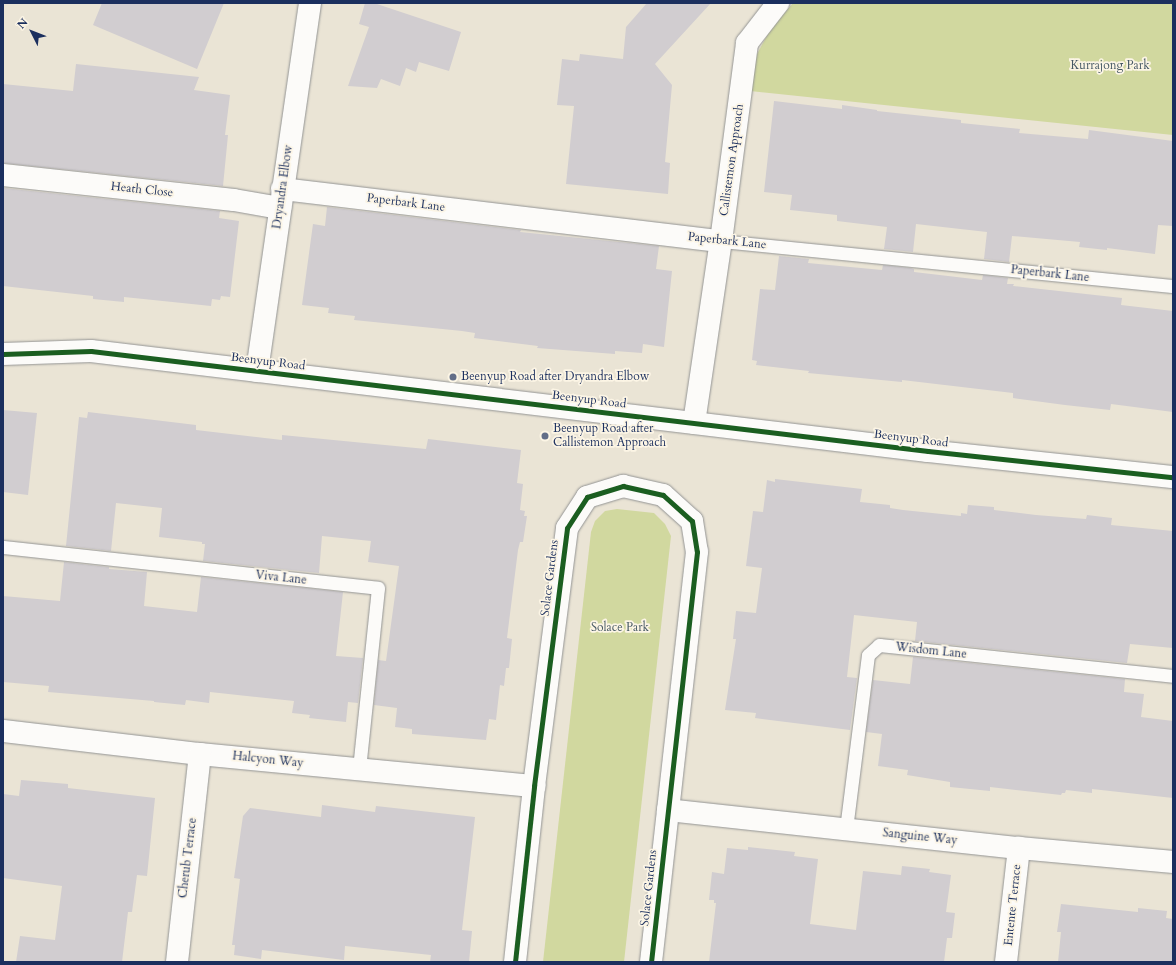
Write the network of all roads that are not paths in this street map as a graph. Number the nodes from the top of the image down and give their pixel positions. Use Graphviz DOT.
graph roads {
  1 [pos="310,3"];
  2 [pos="778,3"];
  3 [pos="3,175"];
  4 [pos="281,198"];
  5 [pos="721,241"];
  6 [pos="1173,286"];
  7 [pos="3,354"];
  8 [pos="257,371"];
  9 [pos="694,423"];
  10 [pos="1173,477"];
  11 [pos="3,547"];
  12 [pos="1173,676"];
  13 [pos="3,731"];
  14 [pos="200,754"];
  15 [pos="359,769"];
  16 [pos="534,786"];
  17 [pos="668,810"];
  18 [pos="846,829"];
  19 [pos="1019,848"];
  20 [pos="1173,862"];
  21 [pos="176,962"];
  22 [pos="515,962"];
  23 [pos="651,962"];
  24 [pos="1006,962"];
  1 -- 4 [label="street, Dryandra Elbow"];
  2 -- 5 [label="street, Callistemon Approach"];
  3 -- 4 [label="street, Heath Close"];
  4 -- 5 [label="street, Paperbark Lane"];
  4 -- 8 [label="street, Dryandra Elbow"];
  5 -- 6 [label="lane, Paperbark Lane"];
  5 -- 9 [label="street, Callistemon Approach"];
  7 -- 8 [label="street, Beenyup Road"];
  8 -- 9 [label="street, Beenyup Road"];
  9 -- 10 [label="street, Beenyup Road"];
  11 -- 15 [label="lane, Viva Lane"];
  12 -- 18 [label="lane, Wisdom Lane"];
  13 -- 14 [label="street, Halcyon Way"];
  14 -- 15 [label="street, Halcyon Way"];
  14 -- 21 [label="street, Cherub Terrace"];
  15 -- 16 [label="street, Halcyon Way"];
  16 -- 17 [label="street, Solace Gardens"];
  16 -- 22 [label="street, Solace Gardens"];
  17 -- 18 [label="street, Sanguine Way"];
  17 -- 23 [label="street, Solace Gardens"];
  18 -- 19 [label="street, Sanguine Way"];
  19 -- 20 [label="street, Sanguine Way"];
  19 -- 24 [label="street, Entente Terrace"];
}
